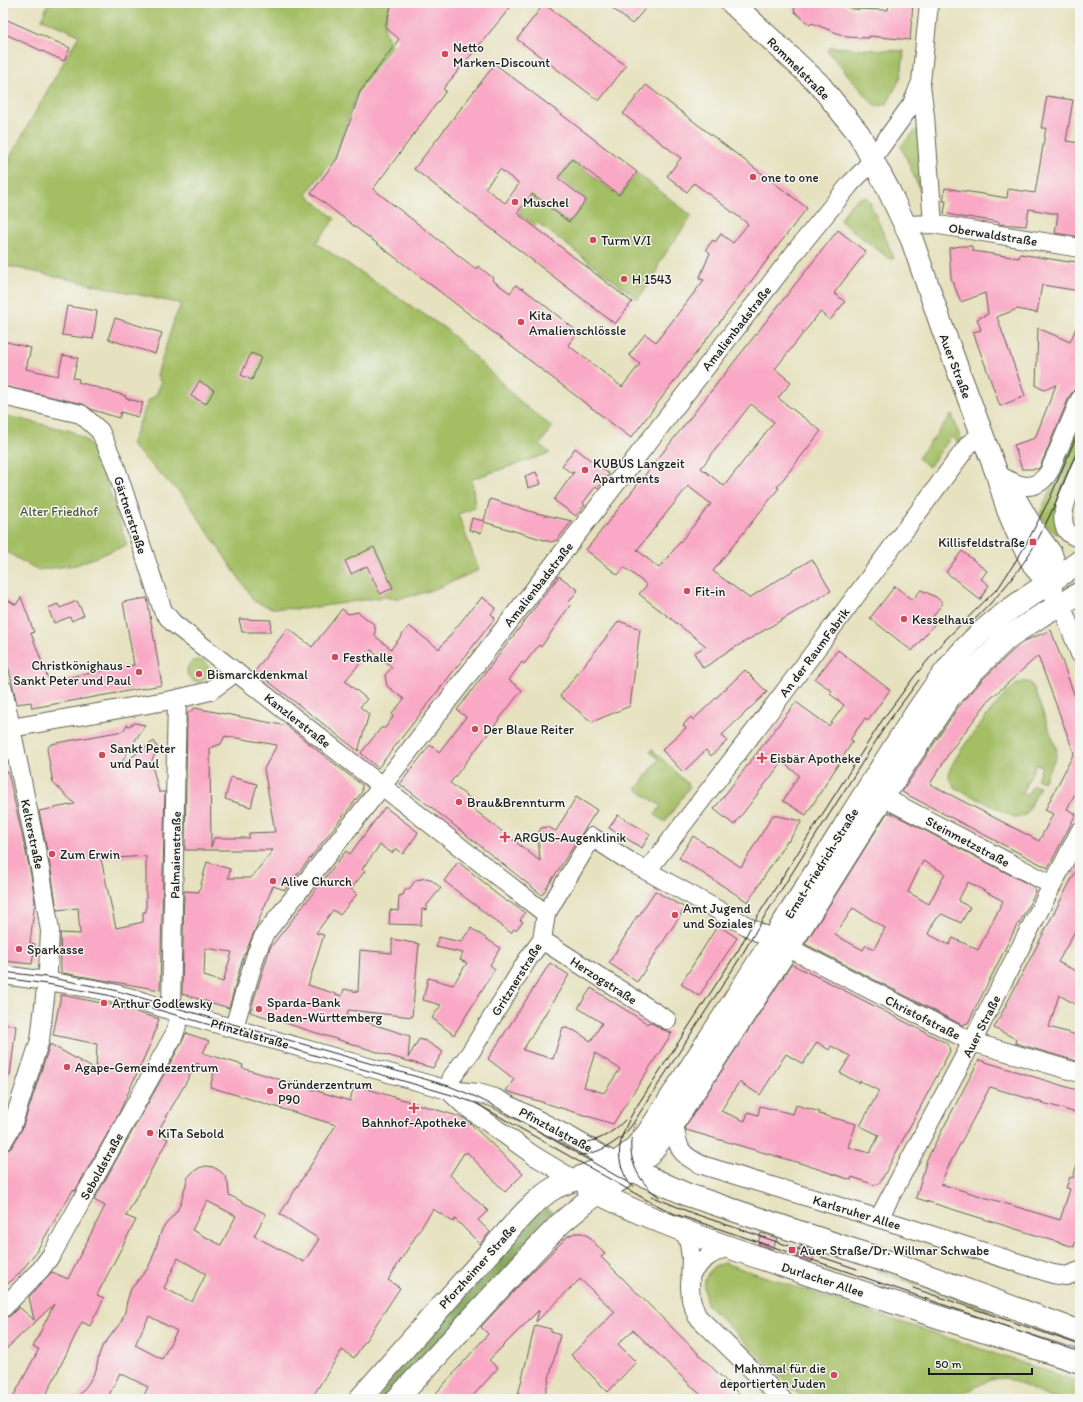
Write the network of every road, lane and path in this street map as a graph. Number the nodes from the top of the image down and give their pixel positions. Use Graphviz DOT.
graph roads {
  1 [pos="732,3"];
  2 [pos="929,3"];
  3 [pos="921,82"];
  4 [pos="873,158"];
  5 [pos="933,224"];
  6 [pos="906,225"];
  7 [pos="1080,248"];
  8 [pos="3,396"];
  9 [pos="1080,399"];
  10 [pos="982,434"];
  11 [pos="1080,467"];
  12 [pos="997,474"];
  13 [pos="1080,538"];
  14 [pos="1080,544"];
  15 [pos="1051,554"];
  16 [pos="1080,561"];
  17 [pos="1049,583"];
  18 [pos="1080,593"];
  19 [pos="1061,604"];
  20 [pos="1080,654"];
  21 [pos="235,671"];
  22 [pos="3,689"];
  23 [pos="947,691"];
  24 [pos="177,699"];
  25 [pos="11,728"];
  26 [pos="382,786"];
  27 [pos="883,797"];
  28 [pos="1080,831"];
  29 [pos="648,871"];
  30 [pos="1052,885"];
  31 [pos="546,914"];
  32 [pos="542,940"];
  33 [pos="780,943"];
  34 [pos="3,975"];
  35 [pos="47,981"];
  36 [pos="176,1012"];
  37 [pos="666,1020"];
  38 [pos="234,1027"];
  39 [pos="972,1042"];
  40 [pos="1080,1074"];
  41 [pos="448,1090"];
  42 [pos="674,1122"];
  43 [pos="3,1141"];
  44 [pos="623,1166"];
  45 [pos="573,1179"];
  46 [pos="599,1193"];
  47 [pos="879,1218"];
  48 [pos="685,1231"];
  49 [pos="727,1247"];
  50 [pos="691,1273"];
  51 [pos="1073,1273"];
  52 [pos="3,1308"];
  53 [pos="1080,1332"];
  54 [pos="1080,1362"];
  55 [pos="360,1399"];
  56 [pos="397,1399"];
  57 [pos="782,1399"];
  1 -- 4 [label="main road, Rommelstraße"];
  2 -- 3 [label="street"];
  3 -- 4 [label="street"];
  3 -- 5 [label="street"];
  4 -- 6 [label="main road, Auer Straße"];
  4 -- 26 [label="street, Amalienbadstraße"];
  5 -- 6 [label="street, Oberwaldstraße"];
  5 -- 7 [label="street, Oberwaldstraße"];
  6 -- 10 [label="main road, Auer Straße"];
  8 -- 21 [label="street, Gärtnerstraße"];
  9 -- 12 [label="street"];
  10 -- 12 [label="main road, Auer Straße"];
  10 -- 29 [label="street, An der RaumFabrik"];
  11 -- 13 [label="street"];
  12 -- 15 [label="main road"];
  12 -- 17 [label="main road, Auer Straße"];
  14 -- 15 [label="main road"];
  15 -- 17 [label="main road"];
  16 -- 17 [label="main road"];
  17 -- 19 [label="street, Auer Straße"];
  17 -- 23 [label="main road, Ernst-Friedrich-Straße"];
  18 -- 19 [label="main road"];
  19 -- 20 [label="street, Auer Straße"];
  19 -- 23 [label="main road, Ernst-Friedrich-Straße"];
  21 -- 24 [label="street"];
  21 -- 26 [label="street, Kanzlerstraße"];
  22 -- 25 [label="street, Kelterstraße"];
  23 -- 27 [label="main road, Ernst-Friedrich-Straße"];
  23 -- 33 [label="main road, Ernst-Friedrich-Straße"];
  24 -- 25 [label="street"];
  24 -- 36 [label="street, Palmaienstraße"];
  25 -- 35 [label="street, Kelterstraße"];
  26 -- 31 [label="street, Kanzlerstraße"];
  26 -- 38 [label="street, Amalienbadstraße"];
  27 -- 30 [label="street, Steinmetzstraße"];
  27 -- 33 [label="main road, Ernst-Friedrich-Straße"];
  28 -- 30 [label="street, Auer Straße"];
  29 -- 31 [label="street, Gritznerstraße"];
  29 -- 33 [label="street, Gritznerstraße"];
  30 -- 39 [label="street, Auer Straße"];
  31 -- 32 [label="street, Gritznerstraße"];
  32 -- 37 [label="street, Herzogstraße"];
  32 -- 41 [label="street, Gritznerstraße"];
  33 -- 39 [label="street, Christofstraße"];
  33 -- 42 [label="main road, Ernst-Friedrich-Straße"];
  33 -- 44 [label="main road, Ernst-Friedrich-Straße"];
  34 -- 35 [label="street, Pfinztalstraße"];
  35 -- 36 [label="street, Pfinztalstraße"];
  35 -- 43 [label="street, Kelterstraße"];
  36 -- 38 [label="street, Pfinztalstraße"];
  36 -- 52 [label="street, Seboldstraße"];
  38 -- 41 [label="street, Pfinztalstraße"];
  39 -- 40 [label="street, Christofstraße"];
  39 -- 47 [label="street, Auer Straße"];
  41 -- 44 [label="street, Pfinztalstraße"];
  41 -- 45 [label="street, Pfinztalstraße"];
  42 -- 44 [label="main road, Ernst-Friedrich-Straße"];
  42 -- 47 [label="street, Karlsruher Allee"];
  44 -- 45 [label="main road, Pforzheimer Straße"];
  44 -- 46 [label="main road"];
  44 -- 53 [label="main road"];
  45 -- 46 [label="main road, Durlacher Allee"];
  45 -- 55 [label="main road, Pforzheimer Straße"];
  46 -- 48 [label="main road, Durlacher Allee"];
  46 -- 56 [label="main road"];
  47 -- 51 [label="street, Karlsruher Allee"];
  48 -- 49 [label="main road, Durlacher Allee"];
  48 -- 50 [label="street"];
  49 -- 50 [label="street"];
  49 -- 54 [label="main road, Durlacher Allee"];
  50 -- 57 [label="street"];
}
